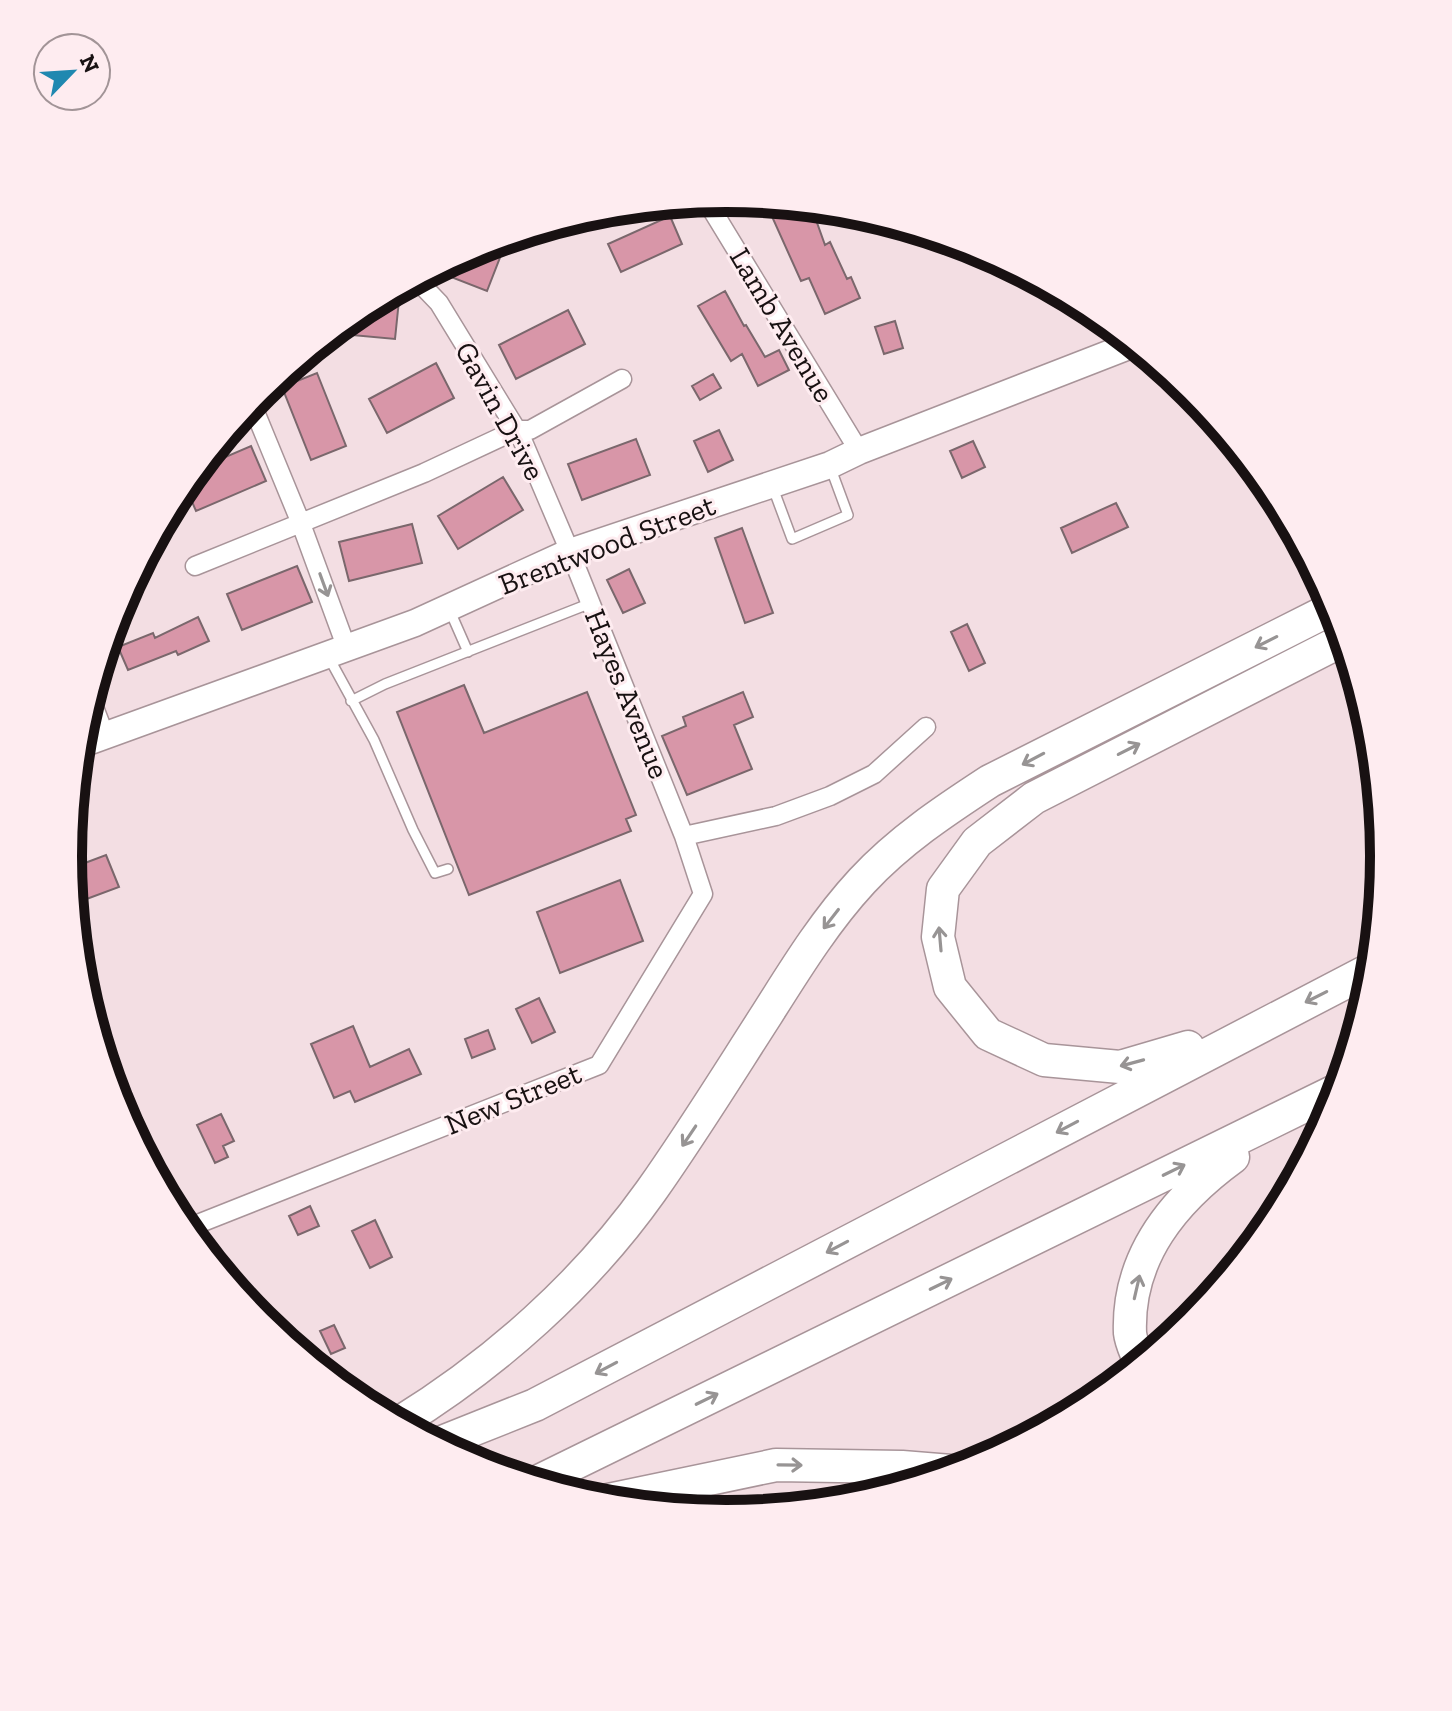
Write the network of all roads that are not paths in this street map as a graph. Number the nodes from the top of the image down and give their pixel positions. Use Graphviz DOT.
graph roads {
  1 [pos="713,212"];
  2 [pos="424,287"];
  3 [pos="1122,348"];
  4 [pos="622,379"];
  5 [pos="257,415"];
  6 [pos="516,430"];
  7 [pos="859,451"];
  8 [pos="830,465"];
  9 [pos="771,485"];
  10 [pos="300,521"];
  11 [pos="570,552"];
  12 [pos="195,566"];
  13 [pos="591,603"];
  14 [pos="449,607"];
  15 [pos="1323,613"];
  16 [pos="1335,644"];
  17 [pos="337,652"];
  18 [pos="468,652"];
  19 [pos="351,701"];
  20 [pos="97,716"];
  21 [pos="926,727"];
  22 [pos="105,736"];
  23 [pos="92,740"];
  24 [pos="684,836"];
  25 [pos="448,869"];
  26 [pos="1359,975"];
  27 [pos="1260,1025"];
  28 [pos="1323,1097"];
  29 [pos="1305,1106"];
  30 [pos="198,1224"];
  31 [pos="1136,1352"];
  32 [pos="409,1416"];
  33 [pos="452,1438"];
  34 [pos="922,1469"];
  35 [pos="551,1475"];
  36 [pos="639,1494"];
  1 -- 7 [label="street, Lamb Avenue"];
  2 -- 6 [label="street, Gavin Drive"];
  3 -- 7 [label="main road, Brentwood Street"];
  4 -- 6 [label="street"];
  5 -- 10 [label="street"];
  6 -- 10 [label="street"];
  6 -- 11 [label="street, Gavin Drive"];
  7 -- 8 [label="main road, Brentwood Street"];
  8 -- 9 [label="main road, Brentwood Street"];
  8 -- 9 [label="lane"];
  9 -- 11 [label="main road, Brentwood Street"];
  10 -- 12 [label="street"];
  10 -- 17 [label="street, one-way"];
  11 -- 13 [label="street, Hayes Avenue"];
  11 -- 14 [label="main road, Brentwood Street"];
  13 -- 18 [label="lane"];
  13 -- 24 [label="street, Hayes Avenue"];
  14 -- 17 [label="main road, Brentwood Street"];
  14 -- 18 [label="lane"];
  15 -- 32 [label="highway, one-way"];
  27 -- 16 [label="highway, one-way"];
  17 -- 19 [label="lane"];
  17 -- 22 [label="main road, Brentwood Street"];
  18 -- 19 [label="lane"];
  19 -- 25 [label="lane"];
  20 -- 22 [label="street"];
  21 -- 24 [label="street"];
  22 -- 23 [label="main road, Brentwood Street"];
  24 -- 30 [label="street, New Street"];
  26 -- 27 [label="highway, one-way"];
  27 -- 33 [label="highway, one-way"];
  28 -- 29 [label="highway"];
  31 -- 29 [label="highway, one-way"];
  35 -- 29 [label="highway, one-way"];
  36 -- 34 [label="highway, one-way"];
}
